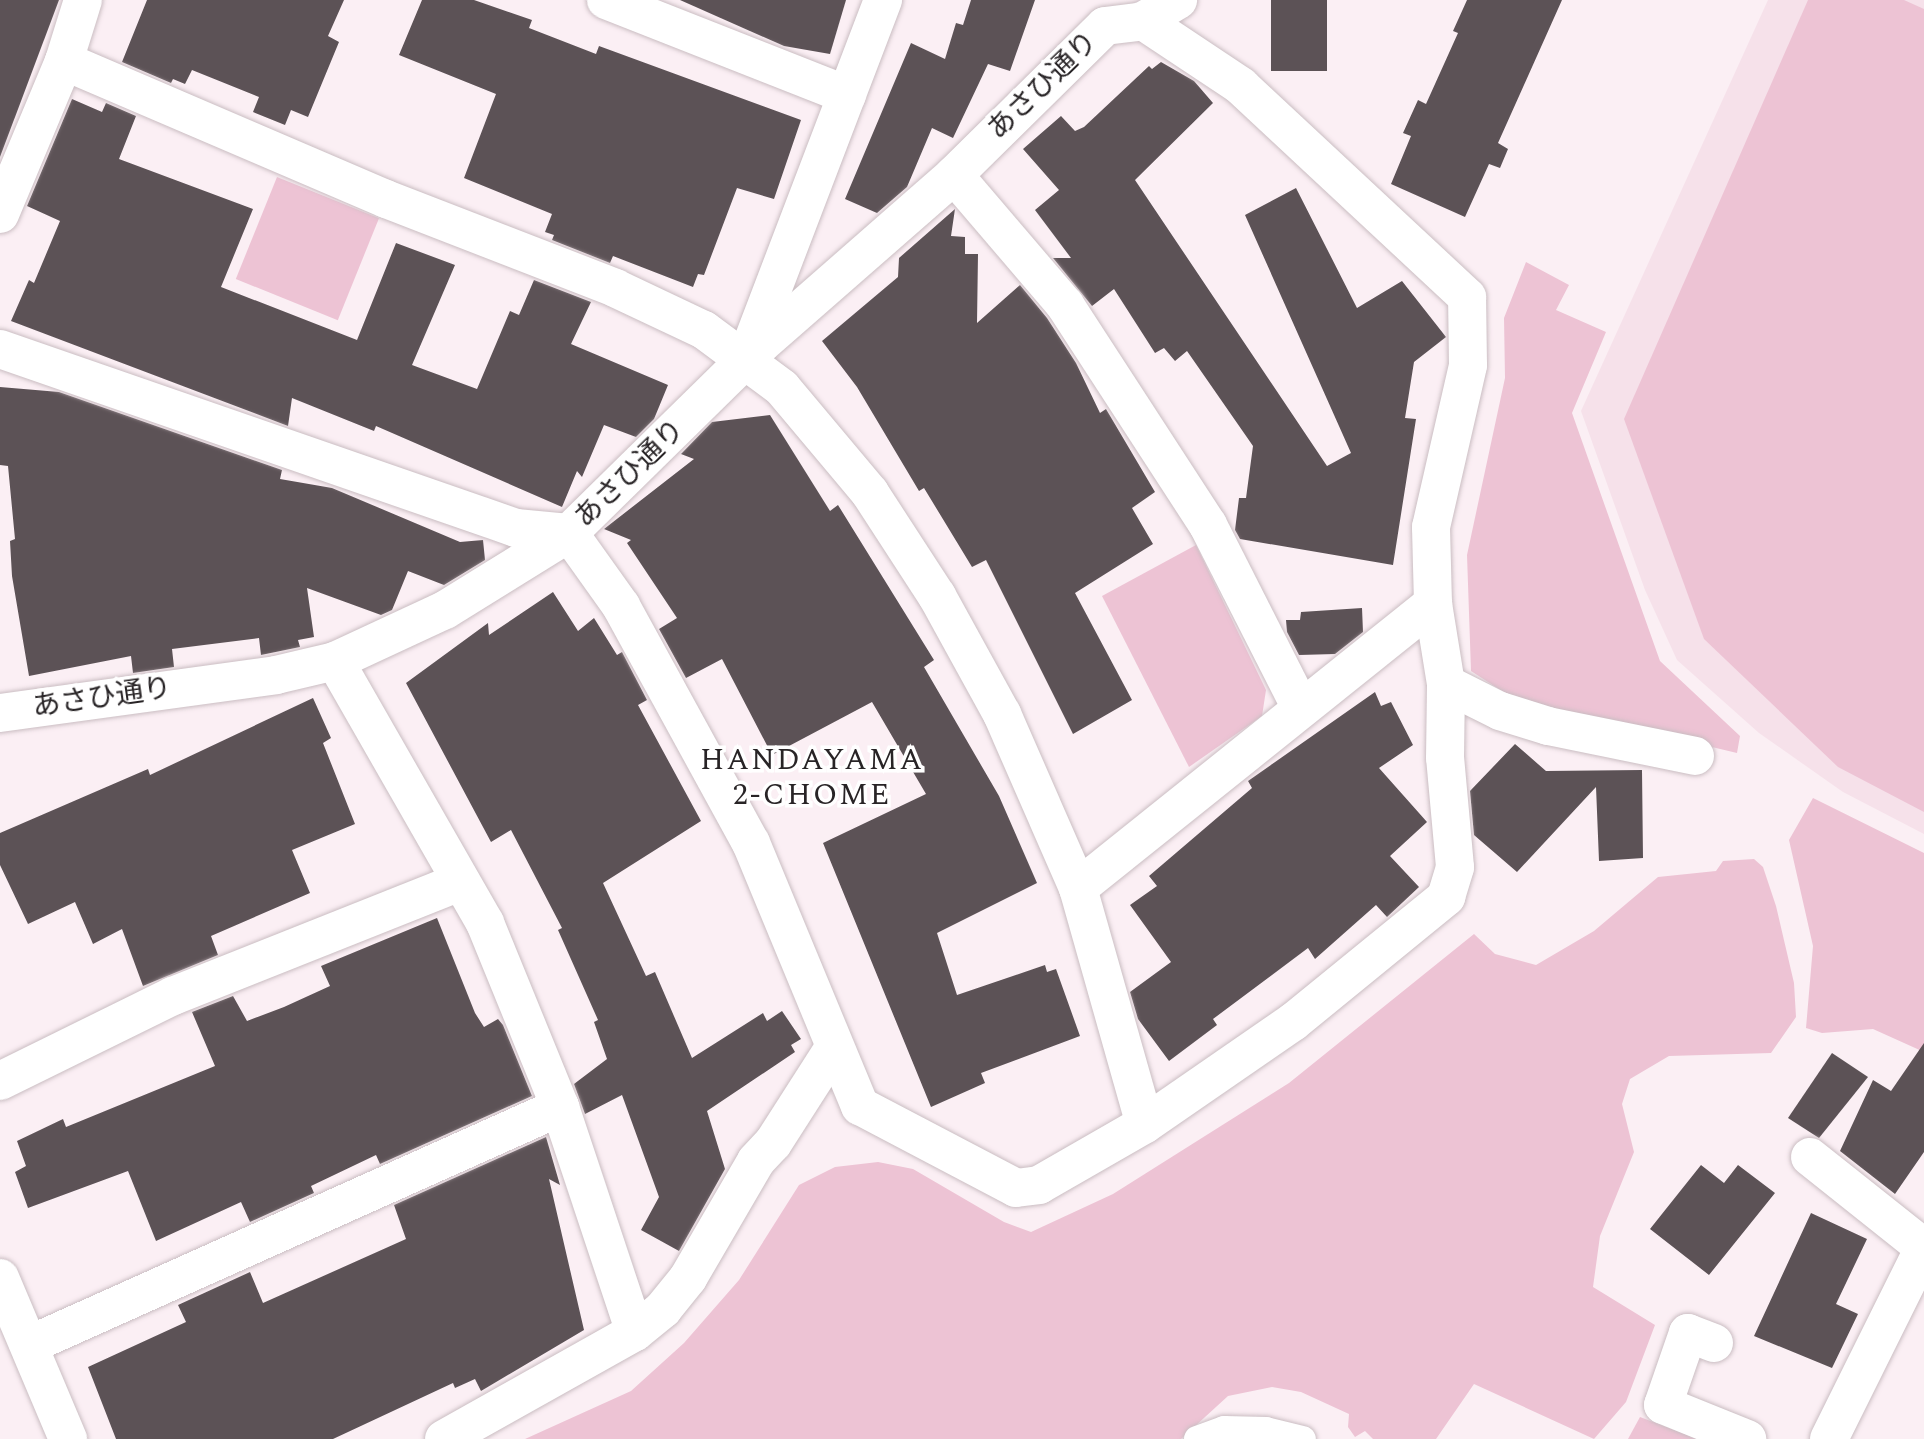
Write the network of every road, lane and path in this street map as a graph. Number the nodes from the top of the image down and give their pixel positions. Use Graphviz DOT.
graph roads {
  1 [pos="83,0"];
  2 [pos="606,0"];
  3 [pos="883,0"];
  4 [pos="1178,0"];
  5 [pos="1143,21"];
  6 [pos="64,61"];
  7 [pos="847,95"];
  8 [pos="954,174"];
  9 [pos="0,214"];
  10 [pos="0,349"];
  11 [pos="747,358"];
  12 [pos="569,533"];
  13 [pos="1433,604"];
  14 [pos="335,662"];
  15 [pos="1446,684"];
  16 [pos="2,707"];
  17 [pos="1301,708"];
  18 [pos="1695,756"];
  19 [pos="460,882"];
  20 [pos="1078,888"];
  21 [pos="833,1049"];
  22 [pos="0,1081"];
  23 [pos="560,1107"];
  24 [pos="1145,1124"];
  25 [pos="1810,1157"];
  26 [pos="1923,1247"];
  27 [pos="0,1278"];
  28 [pos="635,1332"];
  29 [pos="1714,1343"];
  30 [pos="29,1345"];
  31 [pos="68,1439"];
  32 [pos="444,1439"];
  33 [pos="1198,1439"];
  34 [pos="1303,1439"];
  35 [pos="1747,1439"];
  36 [pos="1829,1439"];
  1 -- 6 [label="street"];
  2 -- 7 [label="street"];
  3 -- 7 [label="street"];
  4 -- 5 [label="street"];
  5 -- 8 [label="street, あさひ通り"];
  5 -- 13 [label="street"];
  6 -- 9 [label="street"];
  6 -- 11 [label="street"];
  7 -- 11 [label="street"];
  8 -- 11 [label="street, あさひ通り"];
  8 -- 17 [label="street"];
  10 -- 12 [label="street"];
  11 -- 12 [label="street, あさひ通り"];
  11 -- 20 [label="street"];
  12 -- 14 [label="street, あさひ通り"];
  12 -- 21 [label="street"];
  13 -- 15 [label="street"];
  13 -- 17 [label="street"];
  14 -- 16 [label="street, あさひ通り"];
  14 -- 19 [label="street"];
  15 -- 18 [label="street"];
  15 -- 24 [label="street"];
  17 -- 20 [label="street"];
  19 -- 22 [label="street"];
  19 -- 23 [label="street"];
  20 -- 24 [label="street"];
  21 -- 24 [label="street"];
  21 -- 28 [label="street"];
  23 -- 28 [label="street"];
  23 -- 30 [label="street"];
  25 -- 26 [label="street"];
  26 -- 36 [label="street"];
  27 -- 30 [label="street"];
  28 -- 32 [label="street"];
  29 -- 35 [label="street"];
  30 -- 31 [label="street"];
  33 -- 34 [label="lane"];
}
